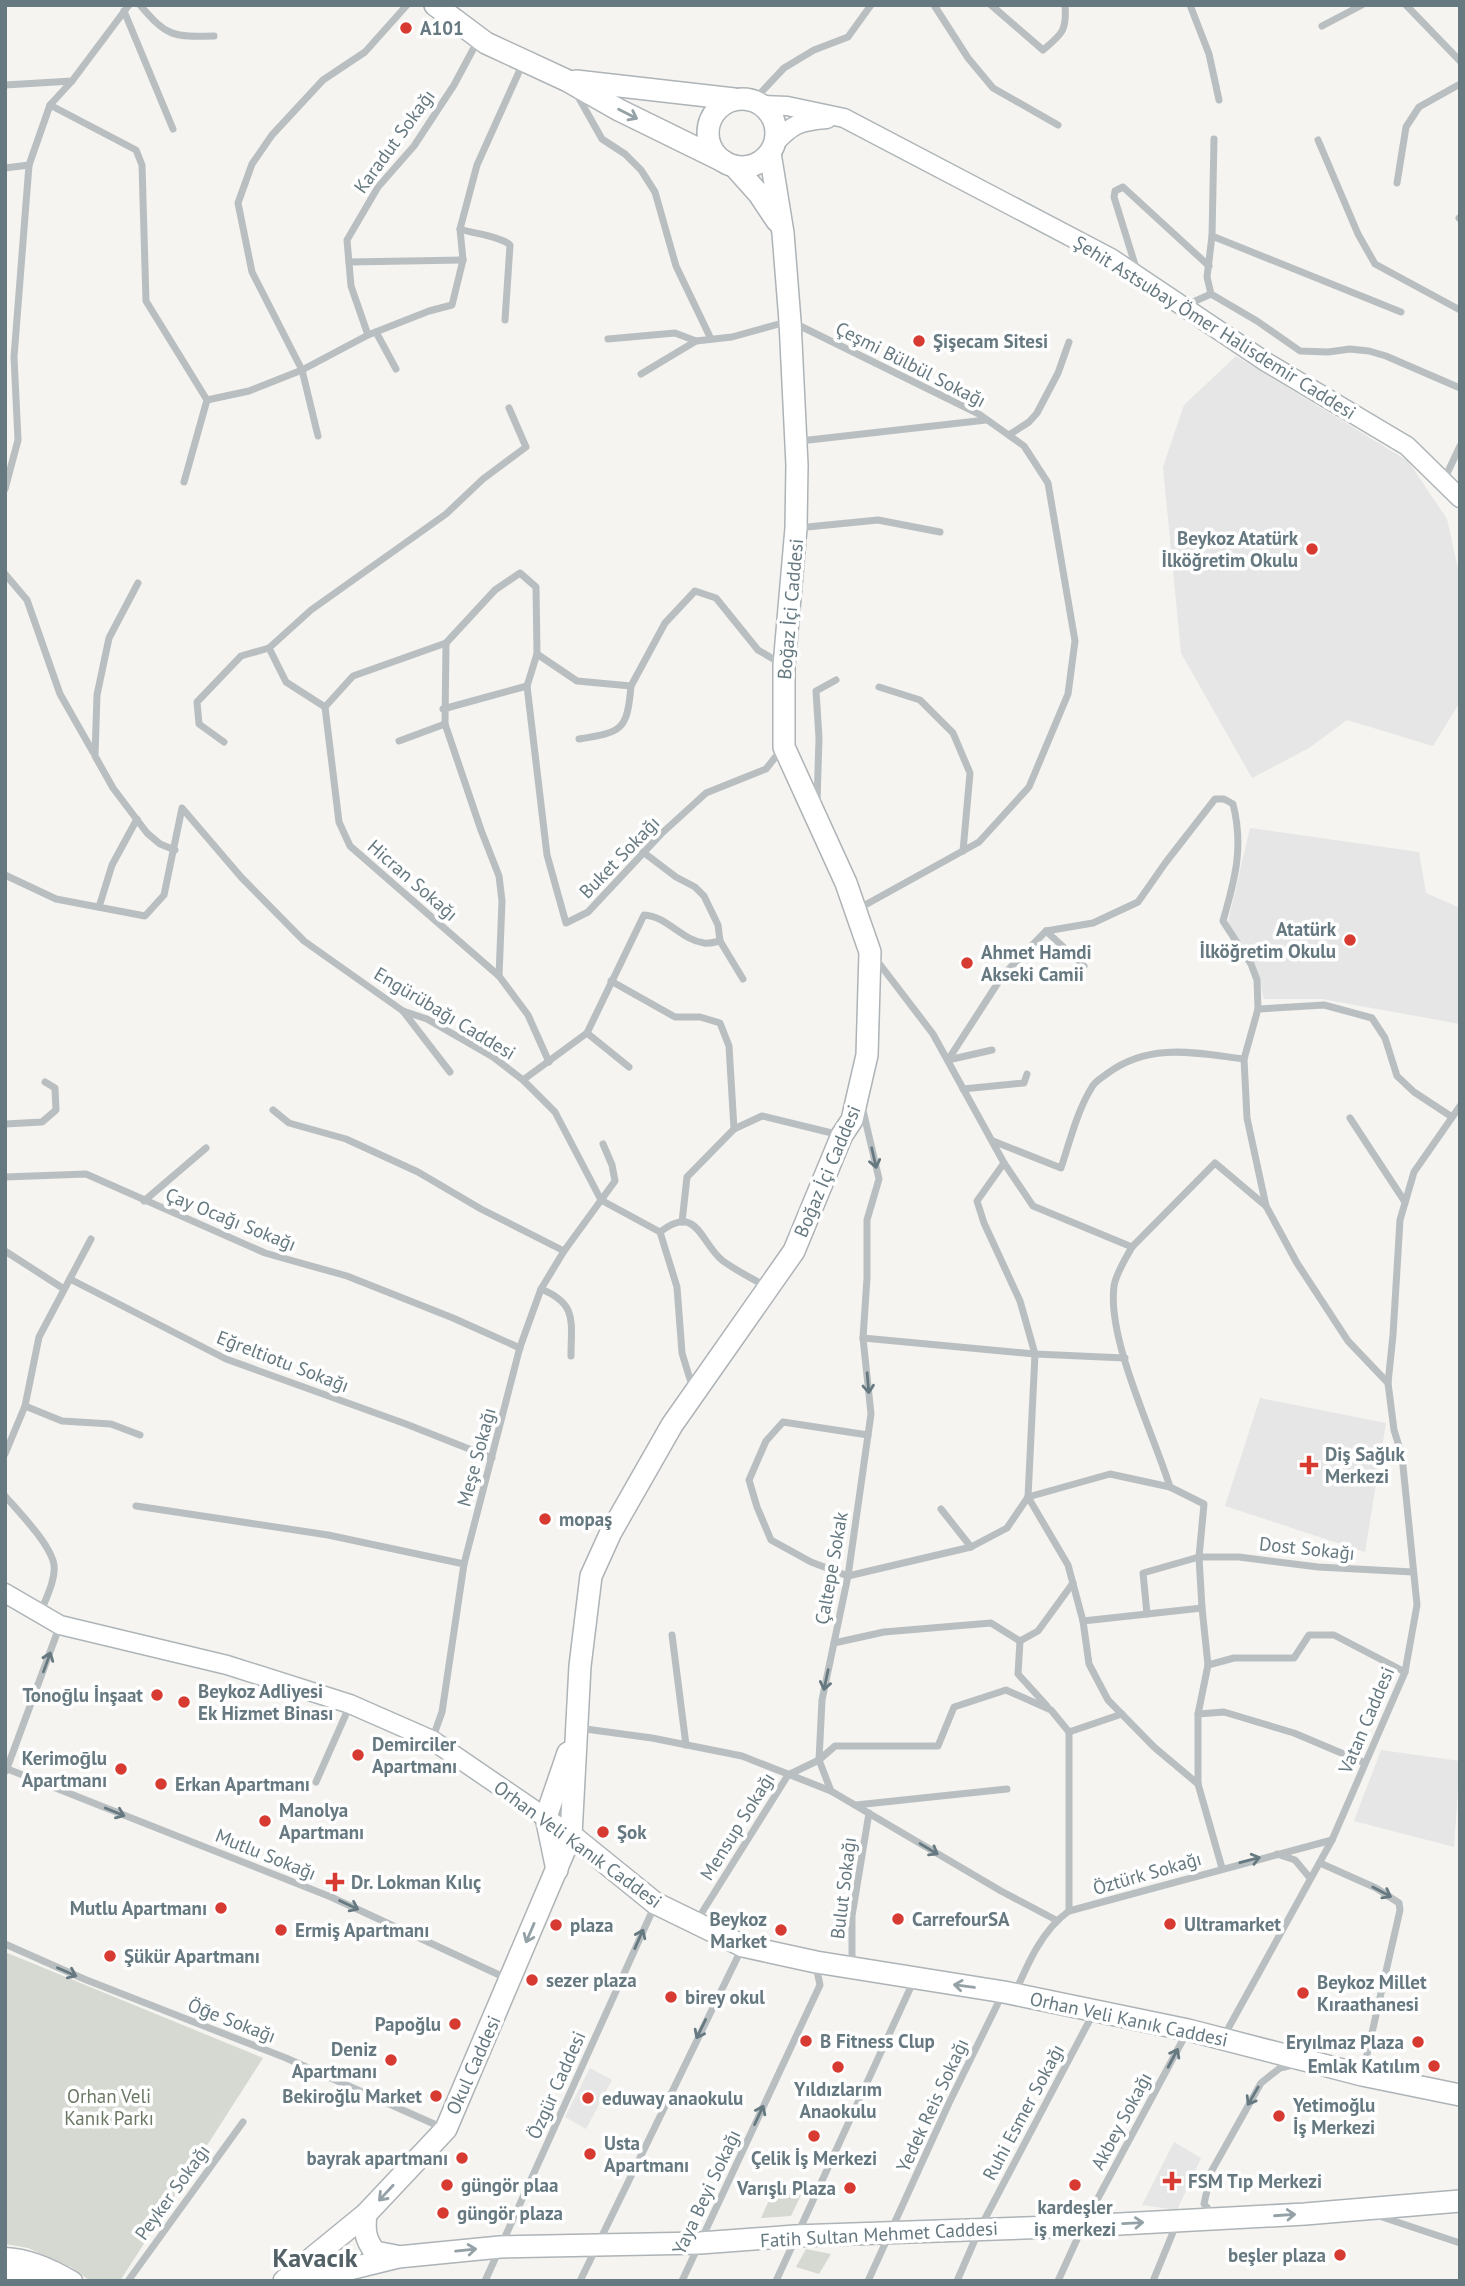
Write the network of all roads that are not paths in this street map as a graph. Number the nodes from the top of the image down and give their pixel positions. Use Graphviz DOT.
graph roads {
  1 [pos="140,5"];
  2 [pos="407,5"];
  3 [pos="435,5"];
  4 [pos="871,5"];
  5 [pos="934,5"];
  6 [pos="991,5"];
  7 [pos="1065,5"];
  8 [pos="1189,5"];
  9 [pos="1363,5"];
  10 [pos="1406,5"];
  11 [pos="126,8"];
  12 [pos="1322,26"];
  13 [pos="214,36"];
  14 [pos="479,38"];
  15 [pos="524,60"];
  16 [pos="1460,61"];
  17 [pos="72,81"];
  18 [pos="568,81"];
  19 [pos="1460,84"];
  20 [pos="5,85"];
  21 [pos="1219,100"];
  22 [pos="750,101"];
  23 [pos="50,105"];
  24 [pos="844,118"];
  25 [pos="1058,125"];
  26 [pos="173,129"];
  27 [pos="1214,139"];
  28 [pos="1318,140"];
  29 [pos="772,149"];
  30 [pos="29,164"];
  31 [pos="729,164"];
  32 [pos="5,168"];
  33 [pos="1397,183"];
  34 [pos="460,229"];
  35 [pos="783,233"];
  36 [pos="1212,236"];
  37 [pos="463,260"];
  38 [pos="349,261"];
  39 [pos="1209,267"];
  40 [pos="1140,277"];
  41 [pos="1211,294"];
  42 [pos="1183,306"];
  43 [pos="1460,310"];
  44 [pos="1401,312"];
  45 [pos="505,320"];
  46 [pos="790,321"];
  47 [pos="372,333"];
  48 [pos="608,339"];
  49 [pos="711,339"];
  50 [pos="696,341"];
  51 [pos="1069,342"];
  52 [pos="14,357"];
  53 [pos="5,368"];
  54 [pos="396,369"];
  55 [pos="302,370"];
  56 [pos="641,374"];
  57 [pos="1460,388"];
  58 [pos="207,400"];
  59 [pos="509,408"];
  60 [pos="986,420"];
  61 [pos="1009,435"];
  62 [pos="318,436"];
  63 [pos="796,441"];
  64 [pos="1460,446"];
  65 [pos="1443,481"];
  66 [pos="184,482"];
  67 [pos="5,489"];
  68 [pos="1460,498"];
  69 [pos="796,528"];
  70 [pos="940,532"];
  71 [pos="5,574"];
  72 [pos="138,583"];
  73 [pos="446,643"];
  74 [pos="269,648"];
  75 [pos="537,654"];
  76 [pos="784,666"];
  77 [pos="836,680"];
  78 [pos="631,686"];
  79 [pos="527,687"];
  80 [pos="879,687"];
  81 [pos="325,707"];
  82 [pos="443,709"];
  83 [pos="445,724"];
  84 [pos="579,738"];
  85 [pos="399,741"];
  86 [pos="224,742"];
  87 [pos="784,747"];
  88 [pos="95,756"];
  89 [pos="816,818"];
  90 [pos="137,819"];
  91 [pos="175,850"];
  92 [pos="963,851"];
  93 [pos="643,852"];
  94 [pos="5,875"];
  95 [pos="99,907"];
  96 [pos="856,910"];
  97 [pos="1046,931"];
  98 [pos="720,942"];
  99 [pos="870,952"];
  100 [pos="1084,966"];
  101 [pos="499,976"];
  102 [pos="743,979"];
  103 [pos="611,981"];
  104 [pos="1258,1009"];
  105 [pos="403,1011"];
  106 [pos="587,1033"];
  107 [pos="992,1050"];
  108 [pos="1244,1059"];
  109 [pos="947,1060"];
  110 [pos="548,1062"];
  111 [pos="629,1067"];
  112 [pos="450,1072"];
  113 [pos="1027,1074"];
  114 [pos="523,1080"];
  115 [pos="45,1082"];
  116 [pos="963,1089"];
  117 [pos="859,1092"];
  118 [pos="1460,1106"];
  119 [pos="272,1110"];
  120 [pos="1452,1116"];
  121 [pos="1350,1118"];
  122 [pos="5,1124"];
  123 [pos="734,1129"];
  124 [pos="842,1135"];
  125 [pos="992,1141"];
  126 [pos="603,1144"];
  127 [pos="206,1148"];
  128 [pos="1004,1163"];
  129 [pos="5,1177"];
  130 [pos="601,1200"];
  131 [pos="144,1201"];
  132 [pos="1405,1202"];
  133 [pos="1266,1206"];
  134 [pos="682,1222"];
  135 [pos="660,1232"];
  136 [pos="91,1239"];
  137 [pos="1132,1247"];
  138 [pos="5,1251"];
  139 [pos="564,1251"];
  140 [pos="70,1279"];
  141 [pos="768,1288"];
  142 [pos="64,1289"];
  143 [pos="541,1289"];
  144 [pos="863,1338"];
  145 [pos="520,1348"];
  146 [pos="1035,1354"];
  147 [pos="571,1356"];
  148 [pos="1125,1359"];
  149 [pos="1388,1383"];
  150 [pos="695,1393"];
  151 [pos="25,1406"];
  152 [pos="140,1435"];
  153 [pos="868,1435"];
  154 [pos="5,1454"];
  155 [pos="492,1458"];
  156 [pos="1170,1487"];
  157 [pos="5,1496"];
  158 [pos="1028,1497"];
  159 [pos="136,1506"];
  160 [pos="940,1509"];
  161 [pos="971,1547"];
  162 [pos="1199,1558"];
  163 [pos="464,1564"];
  164 [pos="1413,1573"];
  165 [pos="848,1576"];
  166 [pos="1073,1583"];
  167 [pos="5,1593"];
  168 [pos="1202,1608"];
  169 [pos="40,1614"];
  170 [pos="1147,1614"];
  171 [pos="1083,1621"];
  172 [pos="60,1626"];
  173 [pos="672,1635"];
  174 [pos="1020,1641"];
  175 [pos="834,1643"];
  176 [pos="1208,1665"];
  177 [pos="1405,1672"];
  178 [pos="350,1704"];
  179 [pos="1051,1710"];
  180 [pos="1122,1714"];
  181 [pos="1198,1714"];
  182 [pos="577,1728"];
  183 [pos="1069,1732"];
  184 [pos="432,1740"];
  185 [pos="686,1745"];
  186 [pos="818,1760"];
  187 [pos="1365,1763"];
  188 [pos="6,1769"];
  189 [pos="788,1775"];
  190 [pos="316,1782"];
  191 [pos="1198,1784"];
  192 [pos="1007,1789"];
  193 [pos="831,1791"];
  194 [pos="856,1805"];
  195 [pos="869,1813"];
  196 [pos="546,1817"];
  197 [pos="570,1835"];
  198 [pos="1332,1840"];
  199 [pos="1276,1853"];
  200 [pos="1320,1863"];
  201 [pos="1222,1868"];
  202 [pos="557,1870"];
  203 [pos="1310,1878"];
  204 [pos="656,1903"];
  205 [pos="1069,1911"];
  206 [pos="1056,1920"];
  207 [pos="695,1923"];
  208 [pos="5,1944"];
  209 [pos="743,1946"];
  210 [pos="816,1962"];
  211 [pos="852,1967"];
  212 [pos="915,1979"];
  213 [pos="510,1980"];
  214 [pos="1009,1993"];
  215 [pos="1094,2011"];
  216 [pos="1188,2030"];
  217 [pos="1223,2039"];
  218 [pos="1308,2061"];
  219 [pos="1362,2075"];
  220 [pos="1460,2095"];
  221 [pos="243,2122"];
  222 [pos="446,2129"];
  223 [pos="1460,2201"];
  224 [pos="1359,2210"];
  225 [pos="366,2214"];
  226 [pos="1217,2219"];
  227 [pos="1177,2221"];
  228 [pos="1083,2226"];
  229 [pos="980,2228"];
  230 [pos="889,2233"];
  231 [pos="795,2236"];
  232 [pos="1460,2242"];
  233 [pos="700,2243"];
  234 [pos="500,2247"];
  235 [pos="595,2247"];
  236 [pos="5,2257"];
  237 [pos="398,2257"];
  238 [pos="5,2272"];
  239 [pos="43,2281"];
  240 [pos="74,2281"];
  241 [pos="128,2281"];
  242 [pos="284,2281"];
  243 [pos="301,2281"];
  244 [pos="485,2281"];
  245 [pos="580,2281"];
  246 [pos="682,2281"];
  247 [pos="776,2281"];
  248 [pos="868,2281"];
  249 [pos="957,2281"];
  250 [pos="1058,2281"];
  251 [pos="1153,2281"];
  1 -- 13 [label="street"];
  2 -- 55 [label="street"];
  3 -- 14 [label="main road"];
  4 -- 22 [label="street"];
  5 -- 25 [label="street"];
  6 -- 7 [label="street"];
  8 -- 21 [label="street"];
  9 -- 12 [label="street"];
  10 -- 16 [label="street"];
  11 -- 17 [label="street"];
  11 -- 26 [label="street"];
  14 -- 15 [label="main road"];
  14 -- 38 [label="street, Karadut Sokağı"];
  15 -- 18 [label="main road"];
  15 -- 34 [label="street"];
  17 -- 20 [label="street"];
  17 -- 23 [label="street"];
  18 -- 22 [label="main road"];
  18 -- 31 [label="main road, one-way"];
  18 -- 49 [label="street"];
  19 -- 33 [label="street"];
  22 -- 24 [label="street, Şehit Astsubay Ömer Halisdemir Caddesi"];
  22 -- 29 [label="main road"];
  22 -- 31 [label="main road"];
  23 -- 30 [label="street"];
  23 -- 58 [label="street"];
  24 -- 29 [label="street"];
  24 -- 40 [label="street, Şehit Astsubay Ömer Halisdemir Caddesi"];
  27 -- 36 [label="street"];
  28 -- 43 [label="street"];
  29 -- 31 [label="main road"];
  29 -- 35 [label="main road, Boğaz İçi Caddesi"];
  30 -- 32 [label="street"];
  30 -- 52 [label="street"];
  31 -- 35 [label="main road"];
  34 -- 37 [label="street"];
  34 -- 45 [label="street"];
  35 -- 46 [label="main road, Boğaz İçi Caddesi"];
  36 -- 39 [label="street"];
  36 -- 44 [label="street"];
  37 -- 38 [label="street"];
  37 -- 47 [label="street"];
  38 -- 47 [label="street, Karadut Sokağı"];
  39 -- 40 [label="street"];
  39 -- 41 [label="street"];
  40 -- 42 [label="street, Şehit Astsubay Ömer Halisdemir Caddesi"];
  41 -- 42 [label="street"];
  41 -- 57 [label="street"];
  42 -- 65 [label="street, Şehit Astsubay Ömer Halisdemir Caddesi"];
  46 -- 49 [label="street"];
  46 -- 60 [label="street, Çeşmi Bülbül Sokağı"];
  46 -- 63 [label="main road, Boğaz İçi Caddesi"];
  47 -- 54 [label="street, Karadut Sokağı"];
  47 -- 55 [label="street"];
  48 -- 50 [label="street"];
  49 -- 50 [label="street"];
  50 -- 56 [label="street"];
  51 -- 61 [label="street"];
  52 -- 53 [label="street"];
  52 -- 67 [label="street"];
  55 -- 58 [label="street"];
  55 -- 62 [label="street"];
  58 -- 66 [label="street"];
  59 -- 74 [label="street"];
  60 -- 61 [label="street, Çeşmi Bülbül Sokağı"];
  60 -- 63 [label="street"];
  61 -- 92 [label="street, Çeşmi Bülbül Sokağı"];
  63 -- 69 [label="main road, Boğaz İçi Caddesi"];
  64 -- 65 [label="street"];
  65 -- 68 [label="street, Şehit Astsubay Ömer Halisdemir Caddesi"];
  69 -- 70 [label="street"];
  69 -- 76 [label="main road, Boğaz İçi Caddesi"];
  71 -- 88 [label="street"];
  72 -- 88 [label="street"];
  73 -- 75 [label="street, Buket Sokağı"];
  73 -- 81 [label="street"];
  73 -- 82 [label="street"];
  74 -- 81 [label="street"];
  74 -- 86 [label="street"];
  75 -- 78 [label="street"];
  75 -- 79 [label="street, Buket Sokağı"];
  76 -- 78 [label="street"];
  76 -- 87 [label="main road, Boğaz İçi Caddesi"];
  77 -- 89 [label="street"];
  78 -- 84 [label="street"];
  79 -- 82 [label="street"];
  79 -- 93 [label="street, Buket Sokağı"];
  80 -- 92 [label="street"];
  81 -- 101 [label="street, Hicran Sokağı"];
  82 -- 83 [label="street"];
  83 -- 85 [label="street"];
  83 -- 101 [label="street"];
  87 -- 89 [label="main road, Boğaz İçi Caddesi"];
  87 -- 93 [label="street, Buket Sokağı"];
  88 -- 90 [label="street"];
  89 -- 96 [label="main road, Boğaz İçi Caddesi"];
  90 -- 91 [label="street"];
  90 -- 95 [label="street"];
  91 -- 95 [label="street, Engürübağı Caddesi"];
  91 -- 105 [label="street, Engürübağı Caddesi"];
  92 -- 96 [label="street, Çeşmi Bülbül Sokağı"];
  93 -- 98 [label="street"];
  94 -- 95 [label="street, Engürübağı Caddesi"];
  96 -- 99 [label="main road, Boğaz İçi Caddesi"];
  97 -- 100 [label="street"];
  97 -- 104 [label="street"];
  97 -- 109 [label="street"];
  98 -- 102 [label="street"];
  98 -- 103 [label="street"];
  99 -- 109 [label="street"];
  99 -- 117 [label="main road, Boğaz İçi Caddesi"];
  101 -- 110 [label="street, Hicran Sokağı"];
  103 -- 106 [label="street"];
  103 -- 123 [label="street"];
  104 -- 108 [label="street"];
  104 -- 120 [label="street"];
  105 -- 112 [label="street"];
  105 -- 114 [label="street, Engürübağı Caddesi"];
  106 -- 110 [label="street"];
  106 -- 111 [label="street"];
  107 -- 109 [label="street"];
  108 -- 125 [label="street"];
  108 -- 133 [label="street"];
  109 -- 116 [label="street"];
  110 -- 114 [label="street"];
  113 -- 116 [label="street"];
  114 -- 130 [label="street, Engürübağı Caddesi"];
  115 -- 122 [label="street"];
  116 -- 125 [label="street"];
  117 -- 124 [label="main road, Boğaz İçi Caddesi"];
  117 -- 144 [label="street, Çaltepe Sokak, one-way"];
  118 -- 120 [label="street, Vatan Caddesi"];
  119 -- 139 [label="street"];
  120 -- 132 [label="street, Vatan Caddesi"];
  121 -- 132 [label="street"];
  123 -- 124 [label="street"];
  123 -- 134 [label="street"];
  124 -- 141 [label="main road, Boğaz İçi Caddesi"];
  125 -- 128 [label="street"];
  126 -- 130 [label="street, Meşe Sokağı"];
  127 -- 131 [label="street"];
  128 -- 137 [label="street"];
  128 -- 146 [label="street"];
  129 -- 131 [label="street, Çay Ocağı Sokağı"];
  130 -- 135 [label="street"];
  130 -- 139 [label="street, Meşe Sokağı"];
  131 -- 145 [label="street, Çay Ocağı Sokağı"];
  132 -- 149 [label="street, Vatan Caddesi"];
  133 -- 137 [label="street"];
  133 -- 149 [label="street"];
  134 -- 135 [label="street"];
  134 -- 141 [label="street"];
  135 -- 150 [label="street"];
  136 -- 140 [label="street"];
  137 -- 148 [label="street"];
  138 -- 142 [label="street"];
  139 -- 143 [label="street, Meşe Sokağı"];
  140 -- 142 [label="street"];
  140 -- 155 [label="street, Eğreltiotu Sokağı"];
  141 -- 150 [label="main road, Boğaz İçi Caddesi"];
  142 -- 151 [label="street"];
  143 -- 145 [label="street, Meşe Sokağı"];
  143 -- 147 [label="street"];
  144 -- 146 [label="street"];
  144 -- 153 [label="street, Çaltepe Sokak, one-way"];
  145 -- 155 [label="street, Meşe Sokağı"];
  146 -- 148 [label="street"];
  146 -- 158 [label="street"];
  148 -- 156 [label="street"];
  149 -- 164 [label="street, Vatan Caddesi"];
  150 -- 182 [label="main road, Boğaz İçi Caddesi"];
  151 -- 152 [label="street"];
  151 -- 154 [label="street"];
  153 -- 165 [label="street, Çaltepe Sokak"];
  153 -- 165 [label="street"];
  155 -- 163 [label="street, Meşe Sokağı"];
  156 -- 158 [label="street"];
  156 -- 162 [label="street"];
  157 -- 169 [label="street"];
  158 -- 161 [label="street"];
  158 -- 166 [label="street"];
  159 -- 163 [label="street"];
  160 -- 161 [label="street"];
  161 -- 165 [label="street"];
  162 -- 164 [label="street, Dost Sokağı"];
  162 -- 168 [label="street"];
  162 -- 170 [label="street, Dost Sokağı"];
  163 -- 184 [label="street, Meşe Sokağı"];
  164 -- 177 [label="street, Vatan Caddesi"];
  165 -- 175 [label="street, Çaltepe Sokak"];
  166 -- 171 [label="street"];
  166 -- 174 [label="street"];
  167 -- 169 [label="street, Orhan Veli Kanık Caddesi"];
  168 -- 170 [label="street"];
  168 -- 176 [label="street"];
  169 -- 172 [label="street, Orhan Veli Kanık Caddesi"];
  170 -- 171 [label="street"];
  171 -- 180 [label="street"];
  172 -- 178 [label="street, Orhan Veli Kanık Caddesi"];
  188 -- 172 [label="street, one-way"];
  173 -- 185 [label="street"];
  174 -- 175 [label="street"];
  174 -- 179 [label="street"];
  175 -- 186 [label="street, Çaltepe Sokak, one-way"];
  176 -- 177 [label="street"];
  176 -- 181 [label="street"];
  177 -- 187 [label="street, Vatan Caddesi"];
  178 -- 184 [label="street, Orhan Veli Kanık Caddesi"];
  178 -- 190 [label="street"];
  179 -- 183 [label="street"];
  179 -- 186 [label="street, Mensup Sokağı"];
  180 -- 183 [label="street"];
  180 -- 191 [label="street"];
  181 -- 187 [label="street"];
  181 -- 191 [label="street"];
  182 -- 185 [label="street"];
  182 -- 196 [label="main road"];
  182 -- 197 [label="main road, Boğaz İçi Caddesi"];
  183 -- 205 [label="street"];
  184 -- 196 [label="street, Orhan Veli Kanık Caddesi"];
  185 -- 189 [label="street"];
  186 -- 189 [label="street, Mensup Sokağı"];
  186 -- 193 [label="street, Çaltepe Sokak"];
  187 -- 198 [label="street, Vatan Caddesi"];
  188 -- 213 [label="street, Mutlu Sokağı, one-way"];
  189 -- 193 [label="street"];
  189 -- 207 [label="street, Mensup Sokağı"];
  191 -- 201 [label="street"];
  192 -- 194 [label="street"];
  193 -- 194 [label="street"];
  194 -- 195 [label="street"];
  195 -- 206 [label="street, one-way"];
  195 -- 211 [label="street, Bulut Sokağı"];
  196 -- 197 [label="street, Orhan Veli Kanık Caddesi"];
  196 -- 202 [label="main road"];
  197 -- 202 [label="main road, Okul Caddesi"];
  197 -- 204 [label="main road, Orhan Veli Kanık Caddesi"];
  198 -- 199 [label="street, Öztürk Sokağı"];
  198 -- 200 [label="street, Vatan Caddesi"];
  201 -- 199 [label="street, Öztürk Sokağı, one-way"];
  199 -- 203 [label="street"];
  200 -- 203 [label="street, Vatan Caddesi"];
  200 -- 219 [label="street, one-way"];
  201 -- 205 [label="street, Öztürk Sokağı"];
  202 -- 213 [label="main road, Okul Caddesi, one-way"];
  203 -- 217 [label="street, Vatan Caddesi"];
  204 -- 207 [label="main road, Orhan Veli Kanık Caddesi"];
  234 -- 204 [label="street, Özgür Caddesi, one-way"];
  205 -- 206 [label="street, Öztürk Sokağı"];
  206 -- 214 [label="street, Öztürk Sokağı"];
  207 -- 209 [label="main road, Orhan Veli Kanık Caddesi"];
  208 -- 222 [label="street, Öḡe Sokağı, one-way"];
  209 -- 210 [label="main road, Orhan Veli Kanık Caddesi"];
  209 -- 235 [label="street, one-way"];
  210 -- 211 [label="main road, Orhan Veli Kanık Caddesi"];
  233 -- 210 [label="street, Yaya Beyi Sokağı, one-way"];
  211 -- 212 [label="main road, Orhan Veli Kanık Caddesi"];
  214 -- 212 [label="main road, Orhan Veli Kanık Caddesi, one-way"];
  212 -- 231 [label="street"];
  213 -- 222 [label="main road, Okul Caddesi"];
  214 -- 215 [label="main road, Orhan Veli Kanık Caddesi"];
  214 -- 230 [label="street, Yedek Reis Sokağı"];
  215 -- 216 [label="main road, Orhan Veli Kanık Caddesi"];
  215 -- 229 [label="street, Ruhi Esmer Sokağı"];
  216 -- 217 [label="main road, Orhan Veli Kanık Caddesi"];
  228 -- 216 [label="street, Akbey Sokağı, one-way"];
  217 -- 218 [label="main road, Orhan Veli Kanık Caddesi"];
  218 -- 219 [label="main road, Orhan Veli Kanık Caddesi"];
  218 -- 226 [label="street, one-way"];
  219 -- 220 [label="main road, Orhan Veli Kanık Caddesi"];
  221 -- 241 [label="street, Peyker Sokağı"];
  222 -- 225 [label="main road, Okul Caddesi, one-way"];
  223 -- 224 [label="main road, Fatih Sultan Mehmet Caddesi"];
  226 -- 224 [label="main road, Fatih Sultan Mehmet Caddesi, one-way"];
  224 -- 232 [label="street"];
  225 -- 237 [label="main road"];
  225 -- 242 [label="main road, Okul Caddesi"];
  226 -- 227 [label="main road, Fatih Sultan Mehmet Caddesi"];
  228 -- 227 [label="main road, Fatih Sultan Mehmet Caddesi, one-way"];
  227 -- 251 [label="street"];
  228 -- 229 [label="main road, Fatih Sultan Mehmet Caddesi"];
  228 -- 250 [label="street, Akbey Sokağı"];
  229 -- 230 [label="main road, Fatih Sultan Mehmet Caddesi"];
  229 -- 249 [label="street, Ruhi Esmer Sokağı"];
  230 -- 231 [label="main road, Fatih Sultan Mehmet Caddesi"];
  230 -- 248 [label="street, Yedek Reis Sokağı"];
  231 -- 233 [label="main road, Fatih Sultan Mehmet Caddesi"];
  231 -- 247 [label="street"];
  233 -- 235 [label="main road, Fatih Sultan Mehmet Caddesi"];
  233 -- 246 [label="street, Yaya Beyi Sokağı"];
  234 -- 235 [label="main road, Fatih Sultan Mehmet Caddesi"];
  237 -- 234 [label="main road, Fatih Sultan Mehmet Caddesi, one-way"];
  234 -- 244 [label="street, Özgür Caddesi"];
  235 -- 245 [label="street"];
  236 -- 240 [label="street"];
  237 -- 243 [label="main road, Fatih Sultan Mehmet Caddesi"];
  238 -- 239 [label="street"];
}
